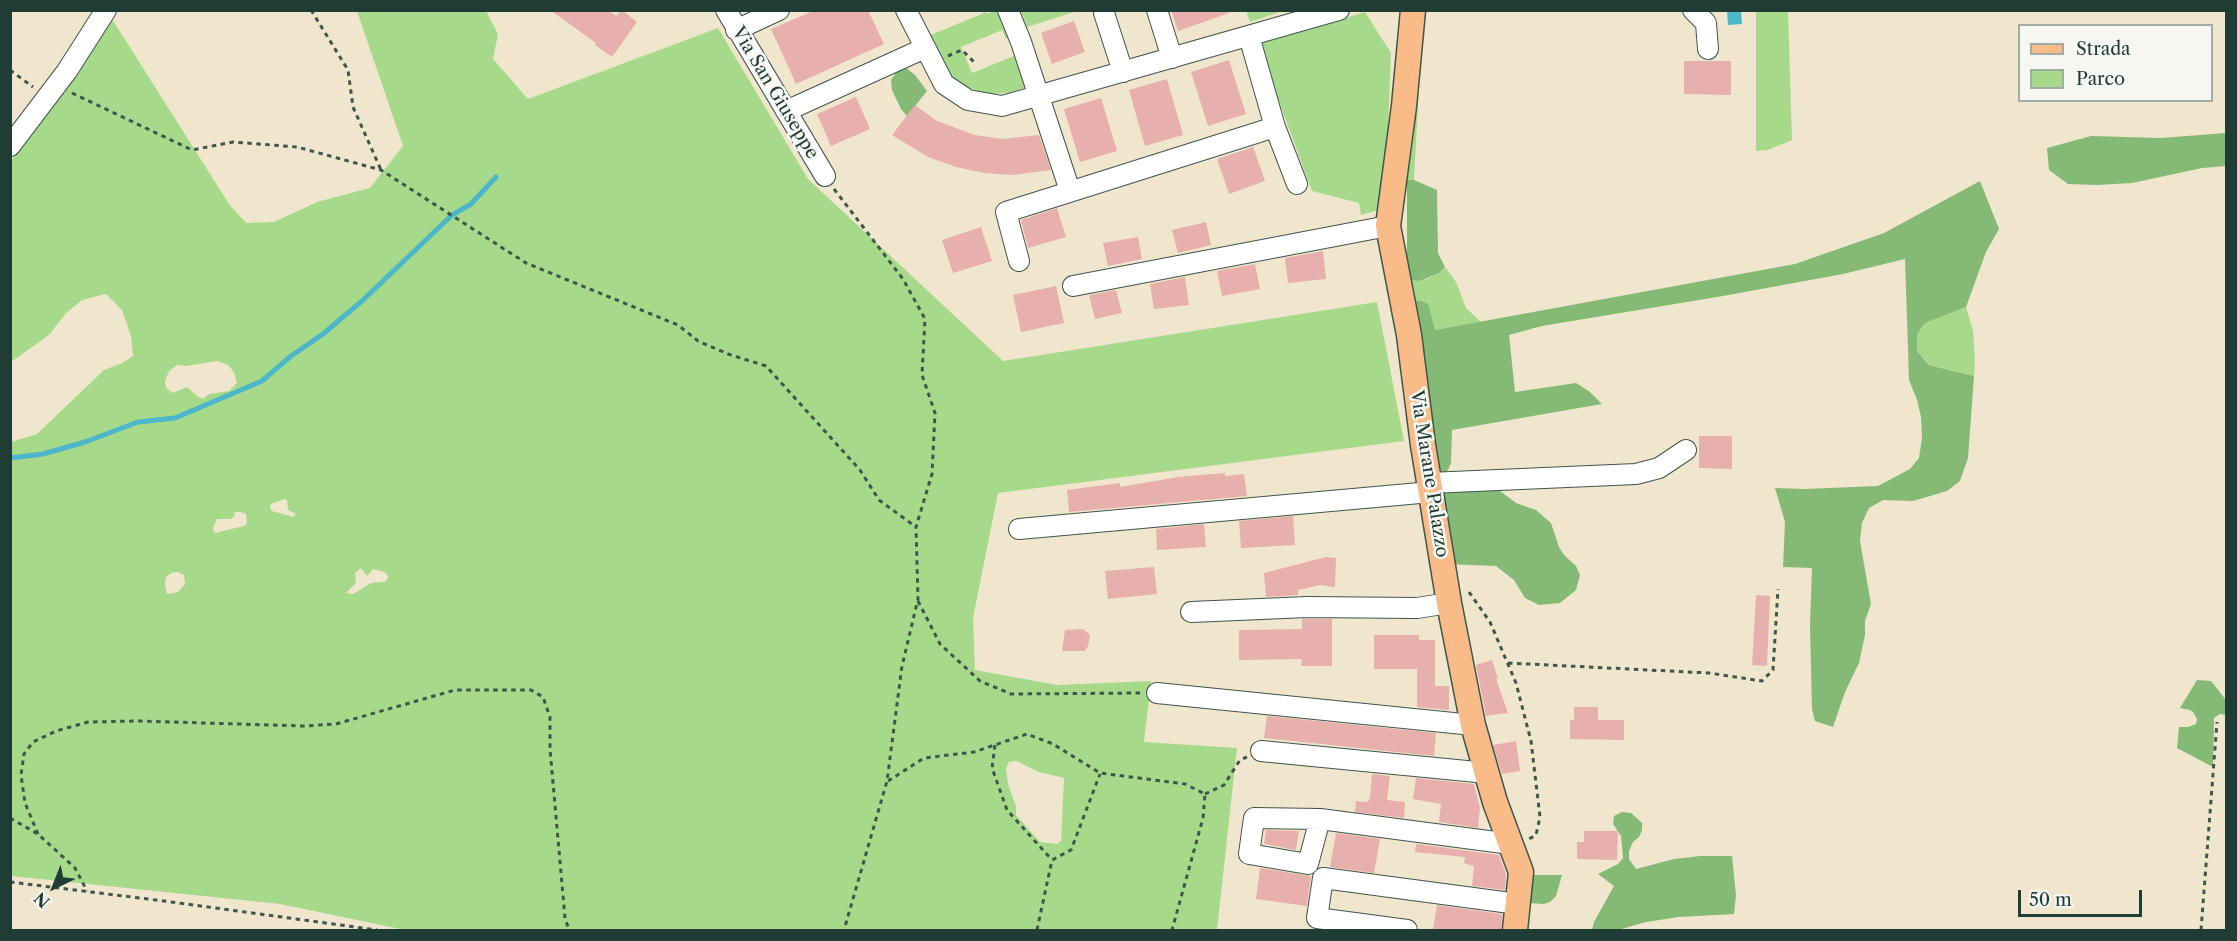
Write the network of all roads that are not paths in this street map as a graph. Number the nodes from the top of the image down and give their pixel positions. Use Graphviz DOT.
graph roads {
  1 [pos="106,10"];
  2 [pos="726,10"];
  3 [pos="779,10"];
  4 [pos="906,10"];
  5 [pos="1008,10"];
  6 [pos="1157,10"];
  7 [pos="1339,10"];
  8 [pos="1413,10"];
  9 [pos="1693,10"];
  10 [pos="1104,13"];
  11 [pos="736,30"];
  12 [pos="1249,36"];
  13 [pos="1708,49"];
  14 [pos="928,55"];
  15 [pos="1172,58"];
  16 [pos="1123,72"];
  17 [pos="1038,96"];
  18 [pos="786,111"];
  19 [pos="1275,127"];
  20 [pos="10,146"];
  21 [pos="825,176"];
  22 [pos="1297,184"];
  23 [pos="1070,191"];
  24 [pos="1388,226"];
  25 [pos="1018,261"];
  26 [pos="1073,286"];
  27 [pos="1686,450"];
  28 [pos="1430,488"];
  29 [pos="1018,529"];
  30 [pos="1447,592"];
  31 [pos="1191,612"];
  32 [pos="1157,693"];
  33 [pos="1473,725"];
  34 [pos="1261,751"];
  35 [pos="1487,773"];
  36 [pos="1320,819"];
  37 [pos="1510,844"];
  38 [pos="1518,904"];
  39 [pos="1407,930"];
  40 [pos="1515,930"];
  1 -- 20 [label="street"];
  2 -- 11 [label="street, Via San Giuseppe"];
  3 -- 11 [label="street"];
  4 -- 14 [label="street"];
  5 -- 17 [label="street"];
  6 -- 15 [label="street"];
  7 -- 12 [label="street"];
  8 -- 24 [label="main road, Via Marane Palazzo"];
  9 -- 13 [label="street"];
  10 -- 16 [label="street"];
  11 -- 18 [label="street, Via San Giuseppe"];
  12 -- 15 [label="street"];
  12 -- 19 [label="street"];
  14 -- 17 [label="street"];
  14 -- 18 [label="street"];
  15 -- 16 [label="street"];
  16 -- 17 [label="street"];
  17 -- 23 [label="street"];
  18 -- 21 [label="street, Via San Giuseppe"];
  19 -- 22 [label="street"];
  19 -- 23 [label="street"];
  23 -- 25 [label="street"];
  24 -- 26 [label="street"];
  24 -- 28 [label="main road, Via Marane Palazzo"];
  27 -- 28 [label="street"];
  28 -- 29 [label="street"];
  28 -- 30 [label="main road, Via Marane Palazzo"];
  30 -- 31 [label="street"];
  30 -- 33 [label="main road, Via Marane Palazzo"];
  32 -- 33 [label="street"];
  33 -- 35 [label="main road, Via Marane Palazzo"];
  34 -- 35 [label="street"];
  35 -- 37 [label="main road, Via Marane Palazzo"];
  36 -- 37 [label="street"];
  37 -- 38 [label="main road, Via Marane Palazzo"];
  38 -- 39 [label="street"];
  38 -- 40 [label="main road, Via Marane Palazzo"];
}
